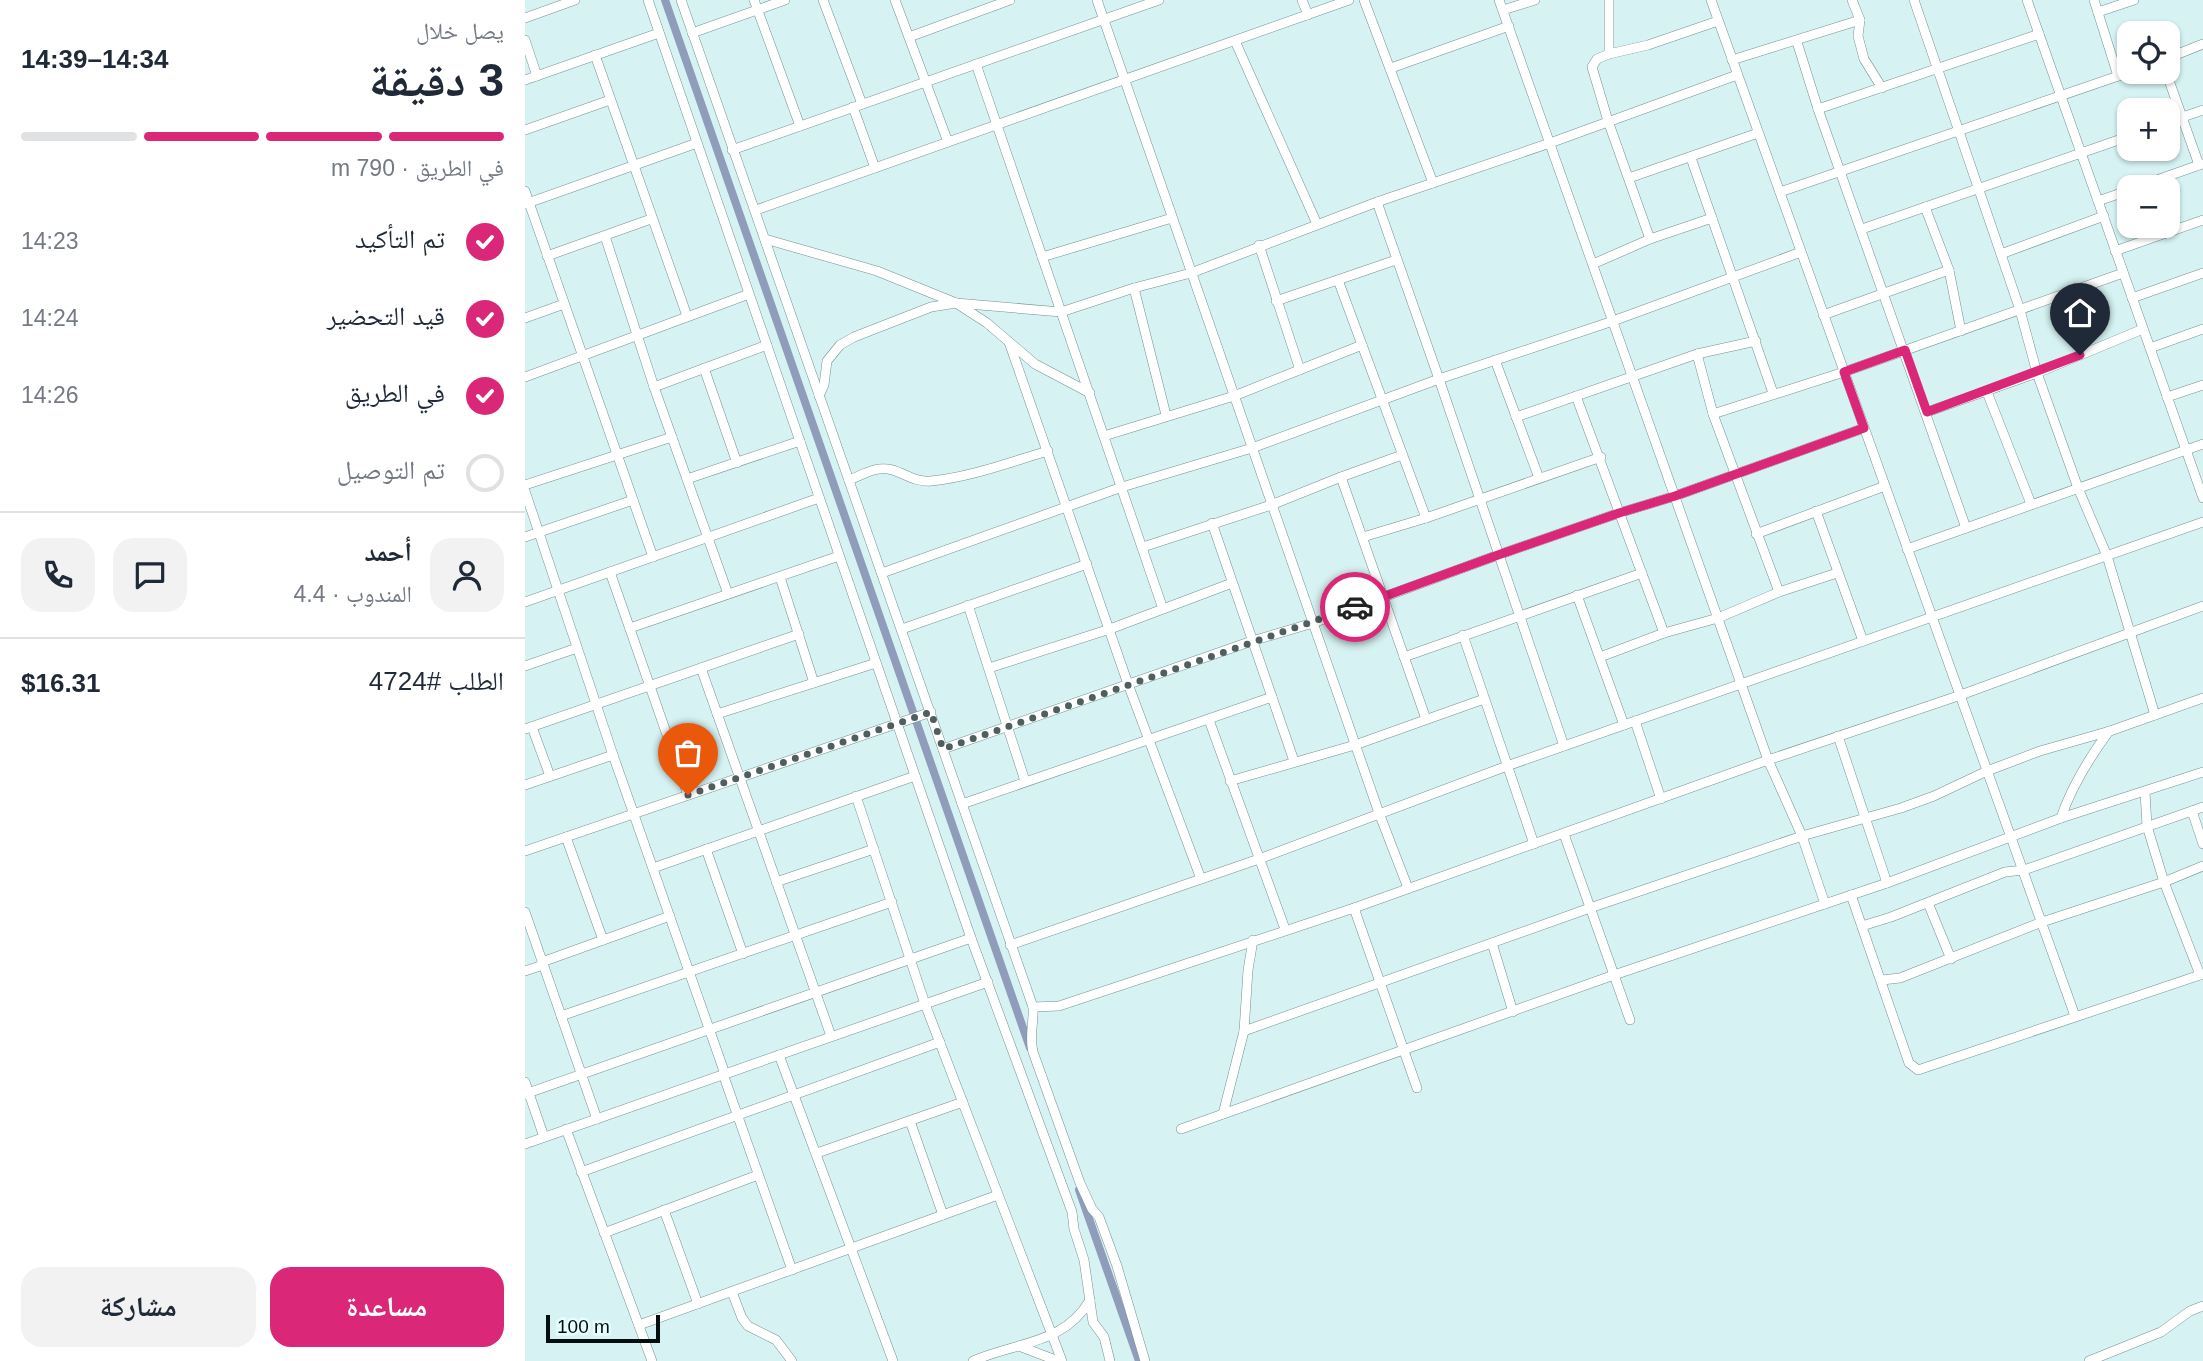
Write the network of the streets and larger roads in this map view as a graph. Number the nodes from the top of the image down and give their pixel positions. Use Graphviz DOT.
graph roads {
  1 [pos="575,0"];
  2 [pos="647,0"];
  3 [pos="681,0"];
  4 [pos="785,0"];
  5 [pos="823,0"];
  6 [pos="895,0"];
  7 [pos="1010,0"];
  8 [pos="1097,0"];
  9 [pos="1159,0"];
  10 [pos="1302,0"];
  11 [pos="1349,0"];
  12 [pos="1364,0"];
  13 [pos="1499,0"];
  14 [pos="1535,0"];
  15 [pos="1609,0"];
  16 [pos="1711,0"];
  17 [pos="1852,0"];
  18 [pos="1914,0"];
  19 [pos="2027,0"];
  20 [pos="2094,0"];
  21 [pos="2134,0"];
  22 [pos="756,5"];
  23 [pos="1503,10"];
  24 [pos="2098,12"];
  25 [pos="1308,15"];
  26 [pos="525,18"];
  27 [pos="1104,19"];
  28 [pos="1860,20"];
  29 [pos="1718,21"];
  30 [pos="1509,26"];
  31 [pos="659,33"];
  32 [pos="692,33"];
  33 [pos="2039,34"];
  34 [pos="909,37"];
  35 [pos="525,40"];
  36 [pos="1235,41"];
  37 [pos="1797,41"];
  38 [pos="2203,44"];
  39 [pos="2180,53"];
  40 [pos="1609,54"];
  41 [pos="595,55"];
  42 [pos="1732,60"];
  43 [pos="976,64"];
  44 [pos="1391,68"];
  45 [pos="1938,68"];
  46 [pos="2117,73"];
  47 [pos="1737,75"];
  48 [pos="537,76"];
  49 [pos="2117,76"];
  50 [pos="525,80"];
  51 [pos="1125,80"];
  52 [pos="925,82"];
  53 [pos="2170,84"];
  54 [pos="1882,88"];
  55 [pos="2061,96"];
  56 [pos="610,100"];
  57 [pos="858,106"];
  58 [pos="1818,109"];
  59 [pos="2203,110"];
  60 [pos="2182,118"];
  61 [pos="1608,121"];
  62 [pos="998,125"];
  63 [pos="800,126"];
  64 [pos="525,130"];
  65 [pos="1959,131"];
  66 [pos="1758,134"];
  67 [pos="2117,141"];
  68 [pos="948,142"];
  69 [pos="697,143"];
  70 [pos="1550,143"];
  71 [pos="732,150"];
  72 [pos="2081,153"];
  73 [pos="1692,158"];
  74 [pos="2201,165"];
  75 [pos="633,166"];
  76 [pos="875,168"];
  77 [pos="1840,171"];
  78 [pos="2172,175"];
  79 [pos="1629,178"];
  80 [pos="1433,183"];
  81 [pos="1979,188"];
  82 [pos="525,191"];
  83 [pos="1780,192"];
  84 [pos="2117,194"];
  85 [pos="2098,201"];
  86 [pos="1377,202"];
  87 [pos="527,204"];
  88 [pos="1924,207"];
  89 [pos="756,210"];
  90 [pos="2104,216"];
  91 [pos="1172,218"];
  92 [pos="1712,218"];
  93 [pos="651,219"];
  94 [pos="2203,219"];
  95 [pos="1317,224"];
  96 [pos="1862,229"];
  97 [pos="605,236"];
  98 [pos="765,239"];
  99 [pos="1650,239"];
  100 [pos="1259,245"];
  101 [pos="2115,251"];
  102 [pos="1801,252"];
  103 [pos="2001,254"];
  104 [pos="547,256"];
  105 [pos="1042,257"];
  106 [pos="1397,260"];
  107 [pos="1593,264"];
  108 [pos="1949,270"];
  109 [pos="1191,273"];
  110 [pos="2123,273"];
  111 [pos="2203,273"];
  112 [pos="1734,277"];
  113 [pos="1338,280"];
  114 [pos="1134,288"];
  115 [pos="1884,293"];
  116 [pos="748,294"];
  117 [pos="2132,298"];
  118 [pos="1276,302"];
  119 [pos="955,303"];
  120 [pos="564,304"];
  121 [pos="2020,310"];
  122 [pos="1062,312"];
  123 [pos="1823,314"];
  124 [pos="687,316"];
  125 [pos="525,318"];
  126 [pos="1613,321"];
  127 [pos="2143,329"];
  128 [pos="2203,329"];
  129 [pos="1961,331"];
  130 [pos="638,335"];
  131 [pos="1756,341"];
  132 [pos="1009,342"];
  133 [pos="767,345"];
  134 [pos="1362,345"];
  135 [pos="2150,348"];
  136 [pos="1905,350"];
  137 [pos="1697,354"];
  138 [pos="582,356"];
  139 [pos="1495,359"];
  140 [pos="703,368"];
  141 [pos="1300,370"];
  142 [pos="1844,372"];
  143 [pos="2037,373"];
  144 [pos="1633,376"];
  145 [pos="525,377"];
  146 [pos="1439,379"];
  147 [pos="2203,385"];
  148 [pos="654,387"];
  149 [pos="1987,392"];
  150 [pos="1090,393"];
  151 [pos="1773,393"];
  152 [pos="818,396"];
  153 [pos="1234,396"];
  154 [pos="1576,396"];
  155 [pos="2167,397"];
  156 [pos="1382,400"];
  157 [pos="1927,412"];
  158 [pos="1713,414"];
  159 [pos="1166,415"];
  160 [pos="1515,417"];
  161 [pos="1864,428"];
  162 [pos="1104,436"];
  163 [pos="672,437"];
  164 [pos="800,441"];
  165 [pos="2203,444"];
  166 [pos="1252,448"];
  167 [pos="2186,450"];
  168 [pos="1048,452"];
  169 [pos="617,455"];
  170 [pos="1402,455"];
  171 [pos="1601,457"];
  172 [pos="737,463"];
  173 [pos="1736,474"];
  174 [pos="1341,477"];
  175 [pos="1539,478"];
  176 [pos="687,479"];
  177 [pos="849,480"];
  178 [pos="525,485"];
  179 [pos="1885,486"];
  180 [pos="1122,487"];
  181 [pos="2078,488"];
  182 [pos="525,491"];
  183 [pos="1675,496"];
  184 [pos="820,498"];
  185 [pos="2203,498"];
  186 [pos="633,500"];
  187 [pos="1479,500"];
  188 [pos="2031,504"];
  189 [pos="1272,505"];
  190 [pos="1067,508"];
  191 [pos="1816,511"];
  192 [pos="1619,513"];
  193 [pos="1426,518"];
  194 [pos="2203,522"];
  195 [pos="1212,523"];
  196 [pos="1966,528"];
  197 [pos="539,532"];
  198 [pos="1756,534"];
  199 [pos="525,537"];
  200 [pos="1363,537"];
  201 [pos="708,538"];
  202 [pos="1143,547"];
  203 [pos="1907,549"];
  204 [pos="1498,555"];
  205 [pos="839,556"];
  206 [pos="2107,556"];
  207 [pos="653,557"];
  208 [pos="1087,564"];
  209 [pos="610,572"];
  210 [pos="882,573"];
  211 [pos="1642,573"];
  212 [pos="1837,573"];
  213 [pos="780,577"];
  214 [pos="1231,583"];
  215 [pos="558,591"];
  216 [pos="1779,592"];
  217 [pos="728,594"];
  218 [pos="1577,595"];
  219 [pos="1383,597"];
  220 [pos="525,602"];
  221 [pos="968,605"];
  222 [pos="2203,606"];
  223 [pos="1163,609"];
  224 [pos="1519,615"];
  225 [pos="1931,617"];
  226 [pos="1718,618"];
  227 [pos="1313,623"];
  228 [pos="630,628"];
  229 [pos="902,629"];
  230 [pos="1110,629"];
  231 [pos="2131,632"];
  232 [pos="1664,633"];
  233 [pos="799,634"];
  234 [pos="1463,635"];
  235 [pos="1252,641"];
  236 [pos="1863,641"];
  237 [pos="577,648"];
  238 [pos="1405,657"];
  239 [pos="1600,657"];
  240 [pos="876,663"];
  241 [pos="525,666"];
  242 [pos="701,668"];
  243 [pos="989,668"];
  244 [pos="814,683"];
  245 [pos="1128,684"];
  246 [pos="1741,684"];
  247 [pos="650,685"];
  248 [pos="1958,695"];
  249 [pos="1272,697"];
  250 [pos="2203,698"];
  251 [pos="1484,699"];
  252 [pos="596,704"];
  253 [pos="926,713"];
  254 [pos="717,714"];
  255 [pos="2155,715"];
  256 [pos="1426,719"];
  257 [pos="901,720"];
  258 [pos="1209,720"];
  259 [pos="1635,721"];
  260 [pos="1007,725"];
  261 [pos="1624,725"];
  262 [pos="529,728"];
  263 [pos="2110,731"];
  264 [pos="1838,736"];
  265 [pos="1150,740"];
  266 [pos="1355,745"];
  267 [pos="1564,746"];
  268 [pos="943,749"];
  269 [pos="613,755"];
  270 [pos="1768,760"];
  271 [pos="1294,761"];
  272 [pos="1507,766"];
  273 [pos="1987,771"];
  274 [pos="2203,772"];
  275 [pos="550,776"];
  276 [pos="915,776"];
  277 [pos="739,777"];
  278 [pos="1230,780"];
  279 [pos="1025,781"];
  280 [pos="525,785"];
  281 [pos="2145,792"];
  282 [pos="688,795"];
  283 [pos="856,796"];
  284 [pos="1661,799"];
  285 [pos="962,804"];
  286 [pos="2203,807"];
  287 [pos="2192,811"];
  288 [pos="1379,813"];
  289 [pos="634,814"];
  290 [pos="1865,818"];
  291 [pos="2061,818"];
  292 [pos="2147,826"];
  293 [pos="758,831"];
  294 [pos="1564,834"];
  295 [pos="1802,836"];
  296 [pos="2011,836"];
  297 [pos="566,837"];
  298 [pos="1534,844"];
  299 [pos="2203,844"];
  300 [pos="706,849"];
  301 [pos="874,849"];
  302 [pos="525,851"];
  303 [pos="1259,859"];
  304 [pos="2203,866"];
  305 [pos="653,868"];
  306 [pos="2024,870"];
  307 [pos="1201,879"];
  308 [pos="776,882"];
  309 [pos="2164,882"];
  310 [pos="1887,883"];
  311 [pos="1408,888"];
  312 [pos="1851,895"];
  313 [pos="892,902"];
  314 [pos="1928,903"];
  315 [pos="1825,904"];
  316 [pos="1354,908"];
  317 [pos="1590,908"];
  318 [pos="525,912"];
  319 [pos="670,916"];
  320 [pos="2042,922"];
  321 [pos="1862,926"];
  322 [pos="1285,929"];
  323 [pos="795,936"];
  324 [pos="971,937"];
  325 [pos="603,940"];
  326 [pos="1253,940"];
  327 [pos="1492,943"];
  328 [pos="1010,945"];
  329 [pos="743,954"];
  330 [pos="910,959"];
  331 [pos="1951,959"];
  332 [pos="543,963"];
  333 [pos="525,971"];
  334 [pos="690,972"];
  335 [pos="2201,974"];
  336 [pos="1614,975"];
  337 [pos="1882,980"];
  338 [pos="988,982"];
  339 [pos="1380,983"];
  340 [pos="814,993"];
  341 [pos="925,1004"];
  342 [pos="1033,1007"];
  343 [pos="1513,1012"];
  344 [pos="561,1016"];
  345 [pos="2075,1016"];
  346 [pos="1630,1020"];
  347 [pos="711,1031"];
  348 [pos="1244,1031"];
  349 [pos="831,1037"];
  350 [pos="940,1042"];
  351 [pos="1405,1050"];
  352 [pos="779,1055"];
  353 [pos="582,1074"];
  354 [pos="724,1074"];
  355 [pos="525,1082"];
  356 [pos="1417,1087"];
  357 [pos="527,1093"];
  358 [pos="796,1096"];
  359 [pos="963,1102"];
  360 [pos="1223,1114"];
  361 [pos="737,1117"];
  362 [pos="597,1119"];
  363 [pos="910,1121"];
  364 [pos="566,1129"];
  365 [pos="1181,1129"];
  366 [pos="544,1137"];
  367 [pos="525,1144"];
  368 [pos="817,1153"];
  369 [pos="581,1172"];
  370 [pos="758,1175"];
  371 [pos="998,1195"];
  372 [pos="664,1210"];
  373 [pos="943,1215"];
  374 [pos="604,1233"];
  375 [pos="853,1250"];
  376 [pos="792,1270"];
  377 [pos="732,1292"];
  378 [pos="1090,1300"];
  379 [pos="698,1304"];
  380 [pos="2203,1306"];
  381 [pos="639,1325"];
  382 [pos="1052,1335"];
  383 [pos="1019,1346"];
  384 [pos="652,1361"];
  385 [pos="792,1361"];
  386 [pos="893,1361"];
  387 [pos="973,1361"];
  388 [pos="1060,1361"];
  389 [pos="1110,1361"];
  390 [pos="1145,1361"];
  391 [pos="2089,1361"];
  1 -- 26 [label="street"];
  2 -- 31 [label="street"];
  3 -- 32 [label="street"];
  4 -- 22 [label="street"];
  5 -- 57 [label="street"];
  6 -- 34 [label="street"];
  7 -- 34 [label="street"];
  8 -- 27 [label="street"];
  9 -- 27 [label="street"];
  10 -- 25 [label="street"];
  11 -- 25 [label="street"];
  12 -- 44 [label="street"];
  13 -- 23 [label="street"];
  14 -- 23 [label="street"];
  15 -- 40 [label="street"];
  16 -- 29 [label="street"];
  17 -- 28 [label="street"];
  18 -- 45 [label="street"];
  19 -- 33 [label="street"];
  20 -- 24 [label="street"];
  21 -- 24 [label="street"];
  22 -- 32 [label="street"];
  22 -- 63 [label="street"];
  23 -- 30 [label="street"];
  24 -- 46 [label="street"];
  25 -- 36 [label="street"];
  27 -- 43 [label="street"];
  27 -- 51 [label="street"];
  28 -- 37 [label="street"];
  28 -- 54 [label="street"];
  29 -- 40 [label="street"];
  29 -- 42 [label="street"];
  30 -- 44 [label="street"];
  30 -- 70 [label="street"];
  31 -- 41 [label="street"];
  31 -- 69 [label="street"];
  32 -- 71 [label="street"];
  33 -- 45 [label="street"];
  33 -- 55 [label="street"];
  34 -- 52 [label="street"];
  35 -- 48 [label="street"];
  36 -- 51 [label="street"];
  36 -- 95 [label="street"];
  37 -- 42 [label="street"];
  37 -- 58 [label="street"];
  38 -- 39 [label="street"];
  40 -- 61 [label="street"];
  41 -- 48 [label="street"];
  41 -- 56 [label="street"];
  42 -- 47 [label="street"];
  43 -- 52 [label="street"];
  43 -- 62 [label="street"];
  44 -- 80 [label="street"];
  45 -- 54 [label="street"];
  45 -- 65 [label="street"];
  47 -- 61 [label="street"];
  47 -- 66 [label="street"];
  48 -- 50 [label="street"];
  49 -- 55 [label="street"];
  51 -- 62 [label="street"];
  51 -- 91 [label="street"];
  52 -- 57 [label="street"];
  52 -- 68 [label="street"];
  53 -- 60 [label="street"];
  54 -- 58 [label="street"];
  55 -- 65 [label="street"];
  55 -- 72 [label="street"];
  56 -- 64 [label="street"];
  56 -- 75 [label="street"];
  57 -- 63 [label="street"];
  57 -- 76 [label="street"];
  58 -- 77 [label="street"];
  59 -- 60 [label="street"];
  60 -- 74 [label="street"];
  61 -- 70 [label="street"];
  61 -- 79 [label="street"];
  62 -- 68 [label="street"];
  62 -- 105 [label="street"];
  63 -- 71 [label="street"];
  65 -- 77 [label="street"];
  65 -- 81 [label="street"];
  66 -- 73 [label="street"];
  66 -- 83 [label="street"];
  67 -- 72 [label="street"];
  68 -- 76 [label="street"];
  69 -- 75 [label="street"];
  69 -- 116 [label="street"];
  70 -- 80 [label="street"];
  70 -- 107 [label="street"];
  71 -- 89 [label="street"];
  72 -- 81 [label="street"];
  72 -- 85 [label="street"];
  73 -- 79 [label="street"];
  73 -- 92 [label="street"];
  74 -- 78 [label="street"];
  75 -- 87 [label="street"];
  75 -- 93 [label="street"];
  76 -- 89 [label="street"];
  77 -- 83 [label="street"];
  77 -- 96 [label="street"];
  79 -- 99 [label="street"];
  80 -- 86 [label="street"];
  81 -- 88 [label="street"];
  81 -- 103 [label="street"];
  82 -- 87 [label="street"];
  83 -- 102 [label="street"];
  84 -- 85 [label="street"];
  85 -- 90 [label="street"];
  86 -- 95 [label="street"];
  86 -- 106 [label="street"];
  87 -- 104 [label="street"];
  88 -- 96 [label="street"];
  88 -- 108 [label="street"];
  89 -- 98 [label="street"];
  90 -- 101 [label="street"];
  90 -- 103 [label="street"];
  91 -- 105 [label="street"];
  91 -- 109 [label="street"];
  92 -- 99 [label="street"];
  92 -- 112 [label="street"];
  93 -- 97 [label="street"];
  93 -- 124 [label="street"];
  94 -- 101 [label="street"];
  95 -- 100 [label="street"];
  96 -- 115 [label="street"];
  97 -- 104 [label="street"];
  97 -- 130 [label="street"];
  98 -- 119 [label="street"];
  98 -- 152 [label="street"];
  99 -- 107 [label="street"];
  100 -- 109 [label="street"];
  100 -- 118 [label="street"];
  101 -- 110 [label="street"];
  102 -- 112 [label="street"];
  102 -- 123 [label="street"];
  103 -- 121 [label="street"];
  104 -- 120 [label="street"];
  105 -- 122 [label="street"];
  106 -- 113 [label="street"];
  106 -- 146 [label="street"];
  107 -- 126 [label="street"];
  108 -- 115 [label="street"];
  108 -- 129 [label="street"];
  109 -- 114 [label="street"];
  109 -- 153 [label="street"];
  110 -- 117 [label="street"];
  110 -- 121 [label="street"];
  111 -- 117 [label="street"];
  112 -- 126 [label="street"];
  112 -- 131 [label="street"];
  113 -- 118 [label="street"];
  113 -- 134 [label="street"];
  114 -- 122 [label="street"];
  114 -- 159 [label="street"];
  115 -- 123 [label="street"];
  115 -- 136 [label="street"];
  116 -- 124 [label="street"];
  116 -- 133 [label="street"];
  117 -- 127 [label="street"];
  118 -- 141 [label="street"];
  119 -- 122 [label="street"];
  119 -- 132 [label="street"];
  119 -- 152 [label="street"];
  120 -- 125 [label="street"];
  120 -- 138 [label="street"];
  121 -- 129 [label="street"];
  121 -- 143 [label="street"];
  122 -- 150 [label="street"];
  123 -- 142 [label="street"];
  124 -- 130 [label="street"];
  126 -- 139 [label="street"];
  126 -- 144 [label="street"];
  127 -- 135 [label="street"];
  127 -- 143 [label="street"];
  128 -- 135 [label="street"];
  129 -- 136 [label="street"];
  130 -- 138 [label="street"];
  130 -- 148 [label="street"];
  131 -- 137 [label="street"];
  131 -- 151 [label="street"];
  132 -- 150 [label="street"];
  132 -- 168 [label="street"];
  133 -- 140 [label="street"];
  133 -- 164 [label="street"];
  134 -- 141 [label="street"];
  134 -- 156 [label="street"];
  135 -- 155 [label="street"];
  136 -- 142 [label="street"];
  136 -- 157 [label="street"];
  137 -- 144 [label="street"];
  137 -- 158 [label="street"];
  138 -- 145 [label="street"];
  138 -- 169 [label="street"];
  139 -- 146 [label="street"];
  139 -- 160 [label="street"];
  140 -- 148 [label="street"];
  140 -- 172 [label="street"];
  141 -- 153 [label="street"];
  142 -- 151 [label="street"];
  142 -- 161 [label="street"];
  143 -- 149 [label="street"];
  143 -- 181 [label="street"];
  144 -- 154 [label="street"];
  144 -- 183 [label="street"];
  146 -- 156 [label="street"];
  146 -- 187 [label="street"];
  147 -- 155 [label="street"];
  148 -- 163 [label="street"];
  149 -- 157 [label="street"];
  149 -- 188 [label="street"];
  150 -- 162 [label="street"];
  151 -- 158 [label="street"];
  152 -- 177 [label="street"];
  153 -- 159 [label="street"];
  153 -- 166 [label="street"];
  154 -- 160 [label="street"];
  154 -- 171 [label="street"];
  155 -- 167 [label="street"];
  156 -- 166 [label="street"];
  156 -- 170 [label="street"];
  157 -- 196 [label="street"];
  158 -- 173 [label="street"];
  159 -- 162 [label="street"];
  160 -- 175 [label="street"];
  161 -- 173 [label="street"];
  161 -- 179 [label="street"];
  162 -- 180 [label="street"];
  163 -- 169 [label="street"];
  163 -- 176 [label="street"];
  164 -- 172 [label="street"];
  164 -- 184 [label="street"];
  165 -- 167 [label="street"];
  166 -- 180 [label="street"];
  166 -- 189 [label="street"];
  167 -- 181 [label="street"];
  167 -- 185 [label="street"];
  168 -- 177 [label="street"];
  168 -- 190 [label="street"];
  169 -- 178 [label="street"];
  169 -- 186 [label="street"];
  170 -- 174 [label="street"];
  170 -- 193 [label="street"];
  171 -- 175 [label="street"];
  171 -- 192 [label="street"];
  172 -- 176 [label="street"];
  173 -- 183 [label="street"];
  173 -- 198 [label="street"];
  174 -- 189 [label="street"];
  174 -- 200 [label="street"];
  175 -- 187 [label="street"];
  176 -- 201 [label="street"];
  177 -- 210 [label="street"];
  179 -- 191 [label="street"];
  179 -- 203 [label="street"];
  180 -- 190 [label="street"];
  180 -- 202 [label="street"];
  181 -- 188 [label="street"];
  181 -- 206 [label="street"];
  182 -- 197 [label="street"];
  183 -- 192 [label="street"];
  183 -- 226 [label="street"];
  184 -- 201 [label="street"];
  184 -- 205 [label="street"];
  186 -- 197 [label="street"];
  186 -- 207 [label="street"];
  187 -- 193 [label="street"];
  187 -- 204 [label="street"];
  188 -- 196 [label="street"];
  189 -- 195 [label="street"];
  189 -- 227 [label="street"];
  190 -- 208 [label="street"];
  190 -- 210 [label="street"];
  191 -- 198 [label="street"];
  191 -- 212 [label="street"];
  192 -- 204 [label="street"];
  192 -- 211 [label="street"];
  193 -- 200 [label="street"];
  194 -- 206 [label="street"];
  195 -- 202 [label="street"];
  195 -- 214 [label="street"];
  196 -- 203 [label="street"];
  197 -- 199 [label="street"];
  197 -- 215 [label="street"];
  198 -- 216 [label="street"];
  200 -- 219 [label="street"];
  201 -- 207 [label="street"];
  201 -- 217 [label="street"];
  202 -- 223 [label="street"];
  203 -- 225 [label="street"];
  204 -- 219 [label="street"];
  204 -- 224 [label="street"];
  205 -- 213 [label="street"];
  205 -- 240 [label="street"];
  206 -- 225 [label="street"];
  206 -- 231 [label="street"];
  207 -- 209 [label="street"];
  208 -- 221 [label="street"];
  208 -- 230 [label="street"];
  209 -- 215 [label="street"];
  209 -- 228 [label="street"];
  210 -- 229 [label="street"];
  211 -- 218 [label="street"];
  211 -- 232 [label="street"];
  212 -- 216 [label="street"];
  212 -- 236 [label="street"];
  213 -- 217 [label="street"];
  213 -- 233 [label="street"];
  214 -- 223 [label="street"];
  214 -- 235 [label="street"];
  215 -- 220 [label="street"];
  215 -- 237 [label="street"];
  216 -- 226 [label="street"];
  217 -- 228 [label="street"];
  218 -- 224 [label="street"];
  218 -- 239 [label="street"];
  219 -- 227 [label="street"];
  219 -- 238 [label="street"];
  221 -- 229 [label="street"];
  221 -- 243 [label="street"];
  222 -- 231 [label="street"];
  223 -- 230 [label="street"];
  224 -- 234 [label="street"];
  224 -- 267 [label="street"];
  225 -- 236 [label="street"];
  225 -- 248 [label="street"];
  226 -- 232 [label="street"];
  226 -- 246 [label="street"];
  227 -- 235 [label="street"];
  227 -- 266 [label="street"];
  228 -- 247 [label="street"];
  229 -- 253 [label="street"];
  230 -- 243 [label="street"];
  230 -- 245 [label="street"];
  231 -- 248 [label="street"];
  231 -- 255 [label="street"];
  232 -- 239 [label="street"];
  233 -- 242 [label="street"];
  233 -- 244 [label="street"];
  234 -- 238 [label="street"];
  234 -- 251 [label="street"];
  235 -- 245 [label="street"];
  235 -- 249 [label="street"];
  236 -- 246 [label="street"];
  237 -- 241 [label="street"];
  237 -- 252 [label="street"];
  238 -- 256 [label="street"];
  239 -- 261 [label="street"];
  240 -- 244 [label="street"];
  240 -- 257 [label="street"];
  242 -- 247 [label="street"];
  242 -- 254 [label="street"];
  243 -- 260 [label="street"];
  244 -- 254 [label="street"];
  245 -- 260 [label="street"];
  245 -- 265 [label="street"];
  246 -- 259 [label="street"];
  246 -- 270 [label="street"];
  247 -- 252 [label="street"];
  247 -- 282 [label="street"];
  248 -- 264 [label="street"];
  248 -- 273 [label="street"];
  249 -- 258 [label="street"];
  249 -- 271 [label="street"];
  250 -- 255 [label="street"];
  251 -- 256 [label="street"];
  251 -- 272 [label="street"];
  252 -- 262 [label="street"];
  252 -- 269 [label="street"];
  253 -- 257 [label="street"];
  253 -- 268 [label="street"];
  254 -- 277 [label="street"];
  255 -- 263 [label="street"];
  256 -- 266 [label="street"];
  257 -- 276 [label="street"];
  257 -- 277 [label="street"];
  258 -- 265 [label="street"];
  258 -- 278 [label="street"];
  259 -- 261 [label="street"];
  259 -- 284 [label="street"];
  260 -- 268 [label="street"];
  260 -- 279 [label="street"];
  261 -- 267 [label="street"];
  262 -- 275 [label="street"];
  263 -- 273 [label="street"];
  263 -- 291 [label="street"];
  264 -- 270 [label="street"];
  264 -- 290 [label="street"];
  265 -- 279 [label="street"];
  265 -- 307 [label="street"];
  266 -- 271 [label="street"];
  266 -- 288 [label="street"];
  267 -- 272 [label="street"];
  268 -- 285 [label="street"];
  269 -- 275 [label="street"];
  269 -- 289 [label="street"];
  270 -- 284 [label="street"];
  270 -- 295 [label="street"];
  271 -- 278 [label="street"];
  272 -- 288 [label="street"];
  272 -- 298 [label="street"];
  273 -- 290 [label="street"];
  273 -- 296 [label="street"];
  274 -- 281 [label="street"];
  275 -- 280 [label="street"];
  276 -- 283 [label="street"];
  276 -- 324 [label="street"];
  277 -- 282 [label="street"];
  277 -- 293 [label="street"];
  278 -- 303 [label="street"];
  279 -- 285 [label="street"];
  281 -- 291 [label="street"];
  281 -- 292 [label="street"];
  282 -- 289 [label="street"];
  283 -- 293 [label="street"];
  283 -- 301 [label="street"];
  284 -- 294 [label="street"];
  285 -- 328 [label="street"];
  286 -- 287 [label="street"];
  287 -- 292 [label="street"];
  287 -- 299 [label="street"];
  288 -- 303 [label="street"];
  288 -- 311 [label="street"];
  289 -- 297 [label="street"];
  289 -- 305 [label="street"];
  290 -- 295 [label="street"];
  290 -- 310 [label="street"];
  291 -- 296 [label="street"];
  292 -- 306 [label="street"];
  292 -- 309 [label="street"];
  293 -- 300 [label="street"];
  293 -- 308 [label="street"];
  294 -- 298 [label="street"];
  294 -- 317 [label="street"];
  295 -- 315 [label="street"];
  295 -- 317 [label="street"];
  296 -- 306 [label="street"];
  296 -- 310 [label="street"];
  297 -- 302 [label="street"];
  297 -- 325 [label="street"];
  298 -- 311 [label="street"];
  300 -- 305 [label="street"];
  300 -- 329 [label="street"];
  301 -- 308 [label="street"];
  301 -- 313 [label="street"];
  303 -- 307 [label="street"];
  303 -- 322 [label="street"];
  304 -- 309 [label="street"];
  305 -- 319 [label="street"];
  306 -- 314 [label="street"];
  306 -- 320 [label="street"];
  307 -- 328 [label="street"];
  308 -- 323 [label="street"];
  309 -- 320 [label="street"];
  309 -- 335 [label="street"];
  310 -- 312 [label="street"];
  311 -- 316 [label="street"];
  312 -- 315 [label="street"];
  312 -- 321 [label="street"];
  313 -- 323 [label="street"];
  313 -- 330 [label="street"];
  314 -- 321 [label="street"];
  314 -- 331 [label="street"];
  315 -- 336 [label="street"];
  316 -- 322 [label="street"];
  316 -- 339 [label="street"];
  317 -- 327 [label="street"];
  317 -- 336 [label="street"];
  318 -- 332 [label="street"];
  319 -- 325 [label="street"];
  319 -- 334 [label="street"];
  320 -- 331 [label="street"];
  320 -- 345 [label="street"];
  321 -- 337 [label="street"];
  322 -- 326 [label="street"];
  323 -- 329 [label="street"];
  323 -- 340 [label="street"];
  324 -- 330 [label="street"];
  324 -- 338 [label="street"];
  325 -- 332 [label="street"];
  326 -- 342 [label="street"];
  326 -- 348 [label="street"];
  327 -- 339 [label="street"];
  327 -- 343 [label="street"];
  328 -- 342 [label="street"];
  329 -- 334 [label="street"];
  330 -- 340 [label="street"];
  330 -- 341 [label="street"];
  331 -- 337 [label="street"];
  332 -- 333 [label="street"];
  332 -- 344 [label="street"];
  334 -- 344 [label="street"];
  334 -- 347 [label="street"];
  335 -- 345 [label="street"];
  336 -- 343 [label="street"];
  336 -- 346 [label="street"];
  337 -- 345 [label="street"];
  338 -- 341 [label="street"];
  338 -- 378 [label="street"];
  339 -- 348 [label="street"];
  339 -- 351 [label="street"];
  340 -- 347 [label="street"];
  340 -- 349 [label="street"];
  341 -- 349 [label="street"];
  341 -- 350 [label="street"];
  342 -- 390 [label="street"];
  343 -- 351 [label="street"];
  344 -- 353 [label="street"];
  347 -- 353 [label="street"];
  347 -- 354 [label="street"];
  348 -- 360 [label="street"];
  349 -- 352 [label="street"];
  350 -- 358 [label="street"];
  350 -- 359 [label="street"];
  351 -- 356 [label="street"];
  351 -- 360 [label="street"];
  352 -- 354 [label="street"];
  352 -- 358 [label="street"];
  353 -- 357 [label="street"];
  353 -- 362 [label="street"];
  354 -- 361 [label="street"];
  354 -- 362 [label="street"];
  355 -- 357 [label="street"];
  357 -- 366 [label="street"];
  358 -- 361 [label="street"];
  358 -- 368 [label="street"];
  359 -- 363 [label="street"];
  359 -- 371 [label="street"];
  360 -- 365 [label="street"];
  361 -- 369 [label="street"];
  361 -- 370 [label="street"];
  362 -- 364 [label="street"];
  363 -- 368 [label="street"];
  363 -- 373 [label="street"];
  364 -- 366 [label="street"];
  364 -- 369 [label="street"];
  366 -- 367 [label="street"];
  368 -- 375 [label="street"];
  369 -- 374 [label="street"];
  370 -- 372 [label="street"];
  370 -- 376 [label="street"];
  371 -- 373 [label="street"];
  371 -- 382 [label="street"];
  372 -- 374 [label="street"];
  372 -- 379 [label="street"];
  373 -- 375 [label="street"];
  374 -- 381 [label="street"];
  375 -- 376 [label="street"];
  375 -- 386 [label="street"];
  376 -- 377 [label="street"];
  377 -- 379 [label="street"];
  377 -- 385 [label="street"];
  378 -- 382 [label="street"];
  378 -- 389 [label="street"];
  379 -- 381 [label="street"];
  380 -- 391 [label="street"];
  381 -- 384 [label="street"];
  382 -- 383 [label="street"];
  382 -- 388 [label="street"];
  383 -- 387 [label="street"];
  383 -- 388 [label="street"];
}
